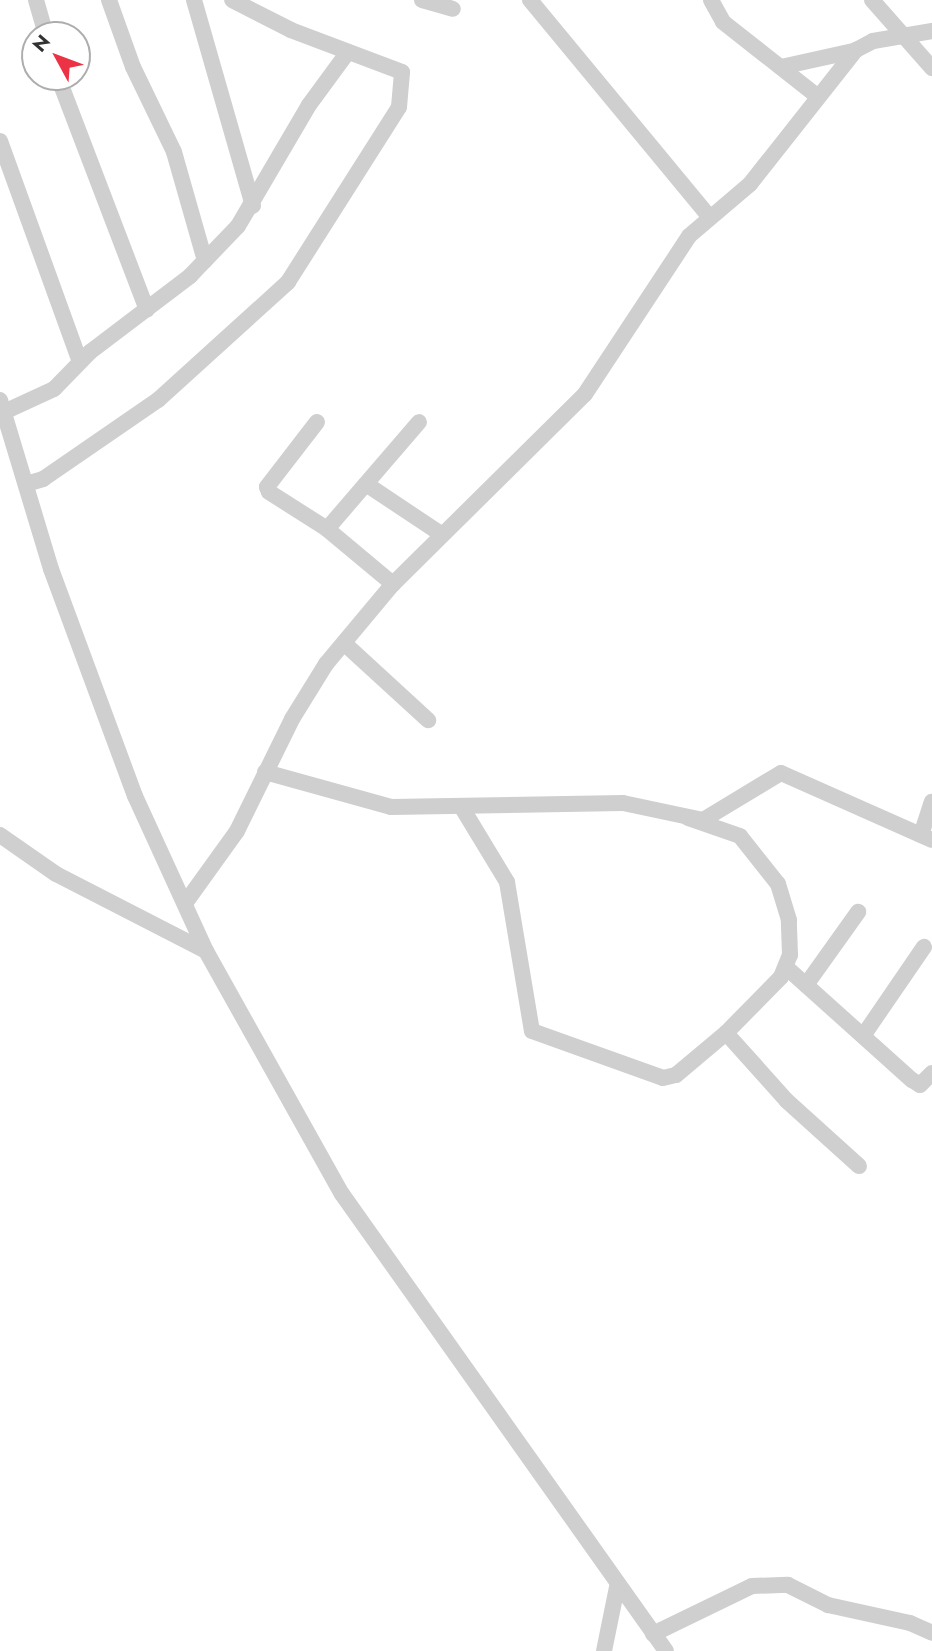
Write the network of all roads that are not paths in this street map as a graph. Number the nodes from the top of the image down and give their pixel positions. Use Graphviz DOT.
graph roads {
  1 [pos="36,0"];
  2 [pos="109,0"];
  3 [pos="194,0"];
  4 [pos="232,0"];
  5 [pos="422,0"];
  6 [pos="530,0"];
  7 [pos="711,0"];
  8 [pos="872,0"];
  9 [pos="453,9"];
  10 [pos="42,21"];
  11 [pos="932,31"];
  12 [pos="904,34"];
  13 [pos="856,50"];
  14 [pos="348,52"];
  15 [pos="781,68"];
  16 [pos="932,68"];
  17 [pos="63,91"];
  18 [pos="817,96"];
  19 [pos="0,141"];
  20 [pos="253,205"];
  21 [pos="709,216"];
  22 [pos="205,261"];
  23 [pos="147,310"];
  24 [pos="80,362"];
  25 [pos="2,406"];
  26 [pos="317,422"];
  27 [pos="419,422"];
  28 [pos="26,484"];
  29 [pos="366,484"];
  30 [pos="327,530"];
  31 [pos="441,534"];
  32 [pos="393,584"];
  33 [pos="345,643"];
  34 [pos="428,720"];
  35 [pos="265,772"];
  36 [pos="932,802"];
  37 [pos="461,806"];
  38 [pos="688,818"];
  39 [pos="1,836"];
  40 [pos="927,837"];
  41 [pos="186,902"];
  42 [pos="858,912"];
  43 [pos="924,947"];
  44 [pos="206,951"];
  45 [pos="787,968"];
  46 [pos="806,985"];
  47 [pos="726,1033"];
  48 [pos="863,1036"];
  49 [pos="932,1073"];
  50 [pos="859,1166"];
  51 [pos="617,1587"];
  52 [pos="932,1633"];
  53 [pos="653,1634"];
  54 [pos="604,1651"];
  55 [pos="666,1651"];
  1 -- 10 [label="street"];
  2 -- 22 [label="street"];
  3 -- 20 [label="street"];
  4 -- 14 [label="street"];
  5 -- 9 [label="street"];
  6 -- 21 [label="street"];
  7 -- 15 [label="street"];
  8 -- 12 [label="street"];
  11 -- 12 [label="street"];
  12 -- 13 [label="street"];
  12 -- 16 [label="street"];
  13 -- 15 [label="street"];
  13 -- 18 [label="street"];
  14 -- 20 [label="street"];
  14 -- 28 [label="street"];
  15 -- 18 [label="street"];
  17 -- 23 [label="street"];
  18 -- 21 [label="street"];
  19 -- 24 [label="street"];
  20 -- 22 [label="street"];
  21 -- 31 [label="street"];
  22 -- 23 [label="street"];
  23 -- 24 [label="street"];
  24 -- 25 [label="street"];
  25 -- 28 [label="street"];
  26 -- 30 [label="street"];
  27 -- 29 [label="street"];
  28 -- 41 [label="street"];
  29 -- 30 [label="street"];
  29 -- 31 [label="street"];
  30 -- 32 [label="street"];
  31 -- 32 [label="street"];
  32 -- 33 [label="street"];
  33 -- 34 [label="street"];
  33 -- 35 [label="street"];
  35 -- 37 [label="street"];
  35 -- 41 [label="street"];
  36 -- 40 [label="street"];
  37 -- 38 [label="street"];
  37 -- 47 [label="street"];
  38 -- 40 [label="street"];
  38 -- 45 [label="street"];
  39 -- 44 [label="street"];
  41 -- 44 [label="street"];
  42 -- 46 [label="street"];
  43 -- 48 [label="street"];
  44 -- 51 [label="street"];
  45 -- 46 [label="street"];
  45 -- 47 [label="street"];
  46 -- 48 [label="street"];
  47 -- 50 [label="street"];
  48 -- 49 [label="street"];
  51 -- 53 [label="street"];
  51 -- 54 [label="street"];
  52 -- 53 [label="street"];
  53 -- 55 [label="street"];
}
